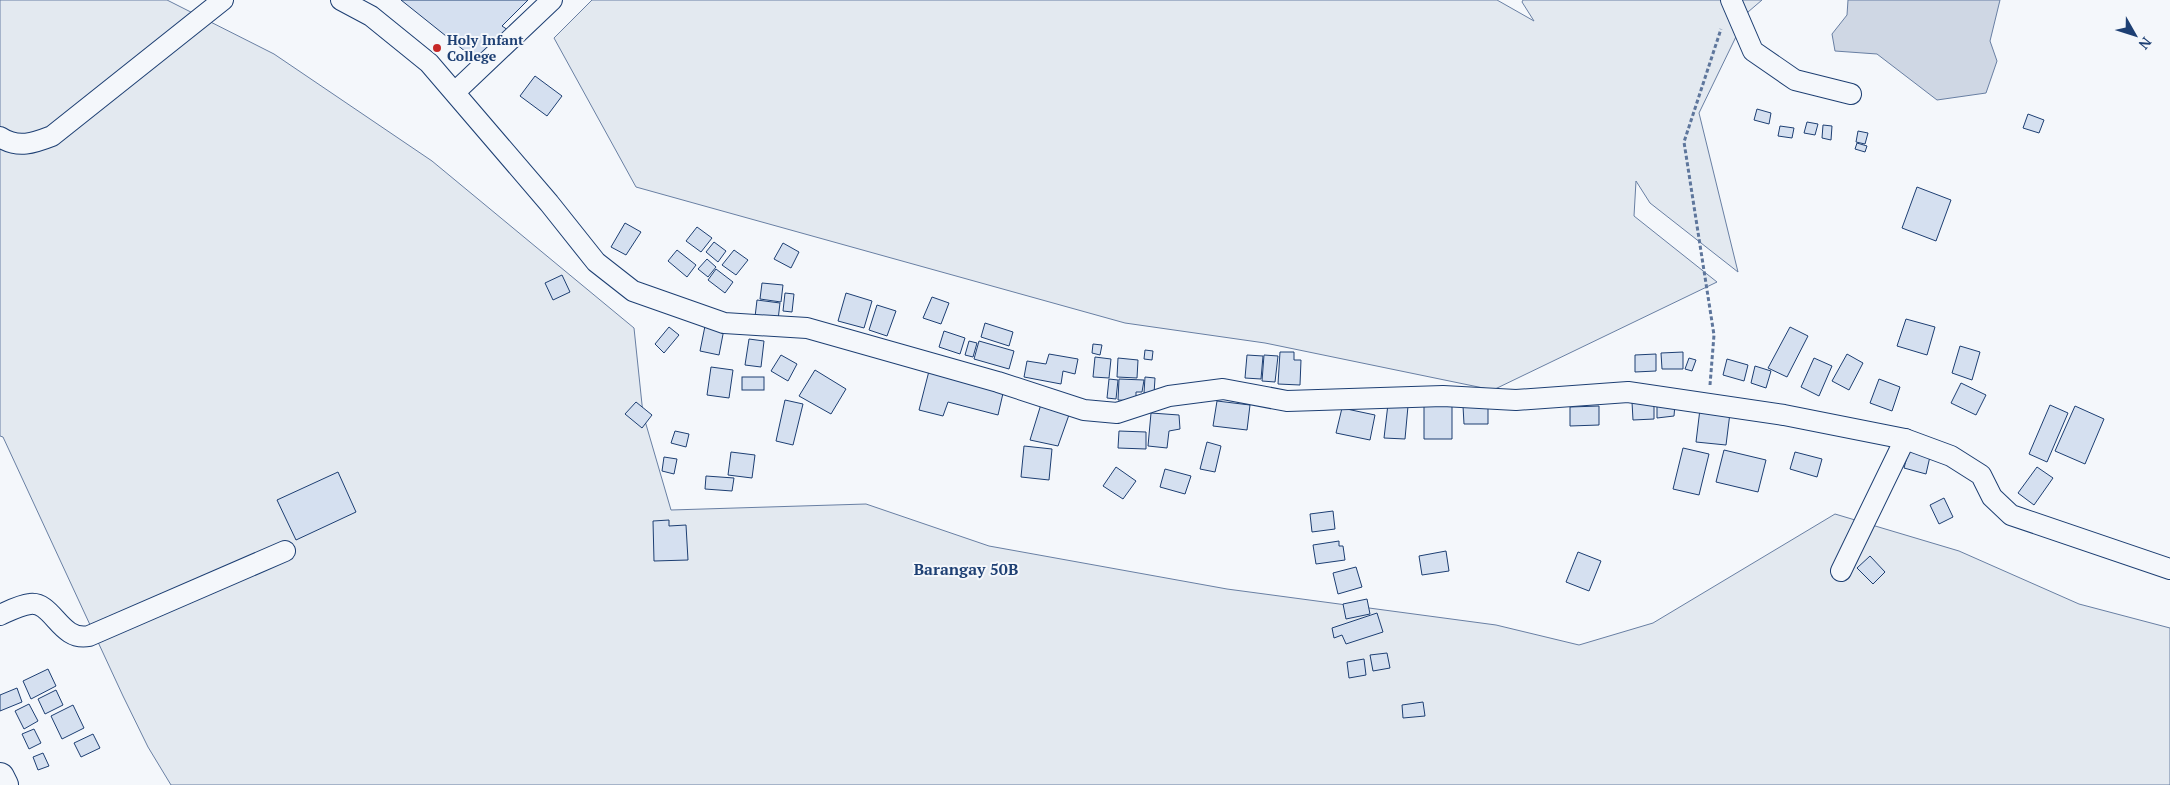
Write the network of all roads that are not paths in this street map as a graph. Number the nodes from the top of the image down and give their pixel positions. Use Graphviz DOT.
graph roads {
  1 [pos="223,0"];
  2 [pos="341,0"];
  3 [pos="552,0"];
  4 [pos="1731,0"];
  5 [pos="455,92"];
  6 [pos="1852,94"];
  7 [pos="0,137"];
  8 [pos="1905,439"];
  9 [pos="284,552"];
  10 [pos="2170,568"];
  11 [pos="1841,571"];
  12 [pos="0,615"];
  13 [pos="0,777"];
  14 [pos="4,785"];
  1 -- 7 [label="street"];
  2 -- 5 [label="street"];
  3 -- 5 [label="street"];
  4 -- 6 [label="street"];
  5 -- 8 [label="street"];
  8 -- 10 [label="street"];
  8 -- 11 [label="street"];
  9 -- 12 [label="street"];
  13 -- 14 [label="main road"];
}
